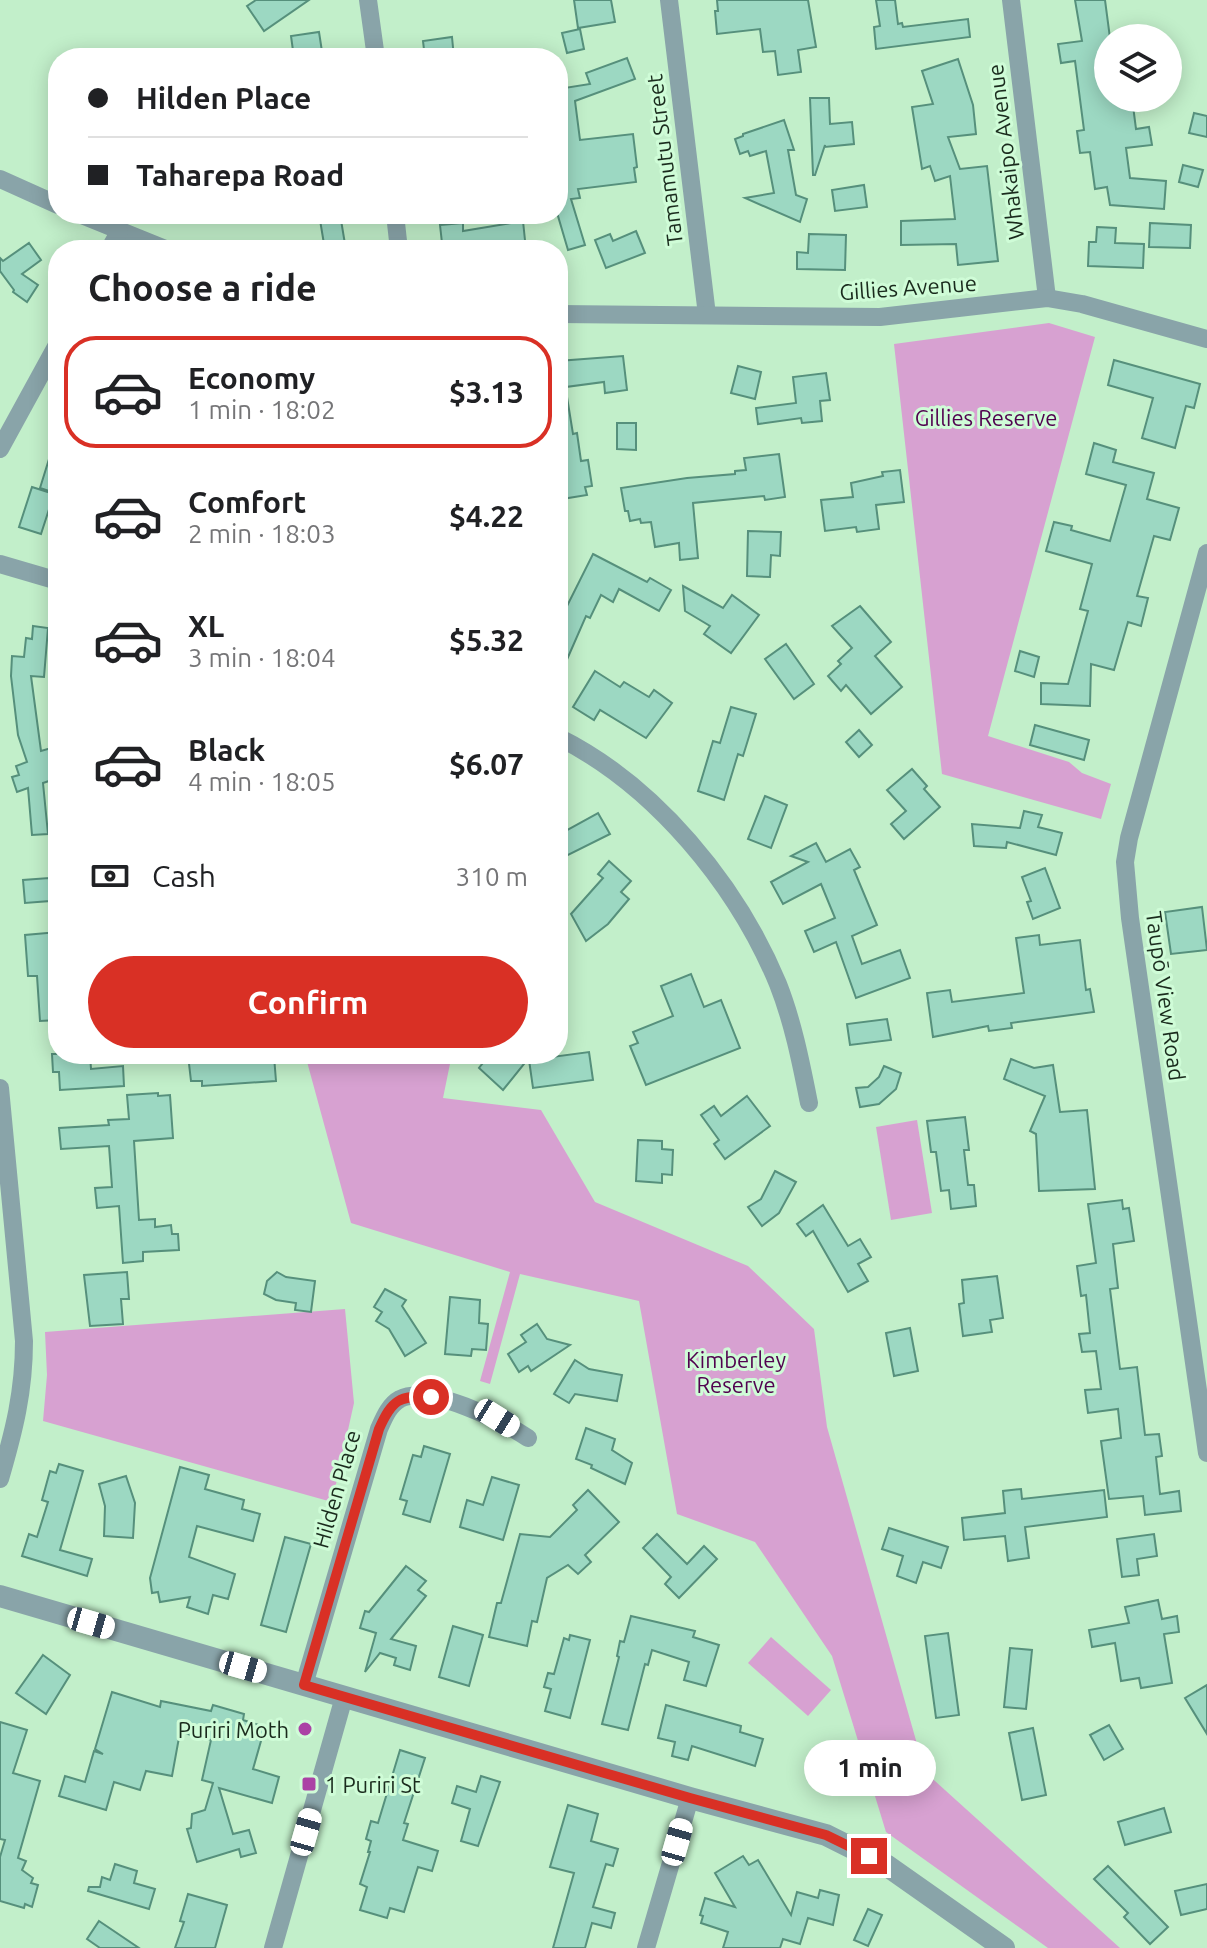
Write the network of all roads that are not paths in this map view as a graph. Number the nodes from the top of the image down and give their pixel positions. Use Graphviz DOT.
graph roads {
  1 [pos="368,0"];
  2 [pos="669,0"];
  3 [pos="1011,0"];
  4 [pos="375,48"];
  5 [pos="0,179"];
  6 [pos="48,201"];
  7 [pos="101,224"];
  8 [pos="119,232"];
  9 [pos="115,240"];
  10 [pos="141,240"];
  11 [pos="1047,298"];
  12 [pos="568,314"];
  13 [pos="707,315"];
  14 [pos="1207,339"];
  15 [pos="48,361"];
  16 [pos="0,449"];
  17 [pos="1207,553"];
  18 [pos="0,564"];
  19 [pos="48,578"];
  20 [pos="568,742"];
  21 [pos="0,1088"];
  22 [pos="809,1103"];
  23 [pos="528,1438"];
  24 [pos="1207,1453"];
  25 [pos="0,1479"];
  26 [pos="0,1596"];
  27 [pos="304,1685"];
  28 [pos="344,1697"];
  29 [pos="690,1798"];
  30 [pos="273,1948"];
  31 [pos="646,1948"];
  32 [pos="1004,1948"];
  1 -- 4 [label="street"];
  2 -- 13 [label="street, Tamamutu Street"];
  3 -- 11 [label="street, Whakaipo Avenue"];
  5 -- 6 [label="street"];
  7 -- 8 [label="street"];
  8 -- 9 [label="street"];
  8 -- 10 [label="street"];
  11 -- 13 [label="street, Gillies Avenue"];
  11 -- 14 [label="street, Gillies Avenue"];
  12 -- 13 [label="street, Gillies Avenue"];
  15 -- 16 [label="street"];
  17 -- 24 [label="street, Taupō View Road"];
  18 -- 19 [label="street"];
  20 -- 22 [label="street"];
  21 -- 25 [label="street"];
  23 -- 27 [label="street, Hilden Place"];
  26 -- 27 [label="street"];
  27 -- 28 [label="street"];
  28 -- 29 [label="street"];
  28 -- 30 [label="street"];
  29 -- 31 [label="street"];
  29 -- 32 [label="street"];
}
